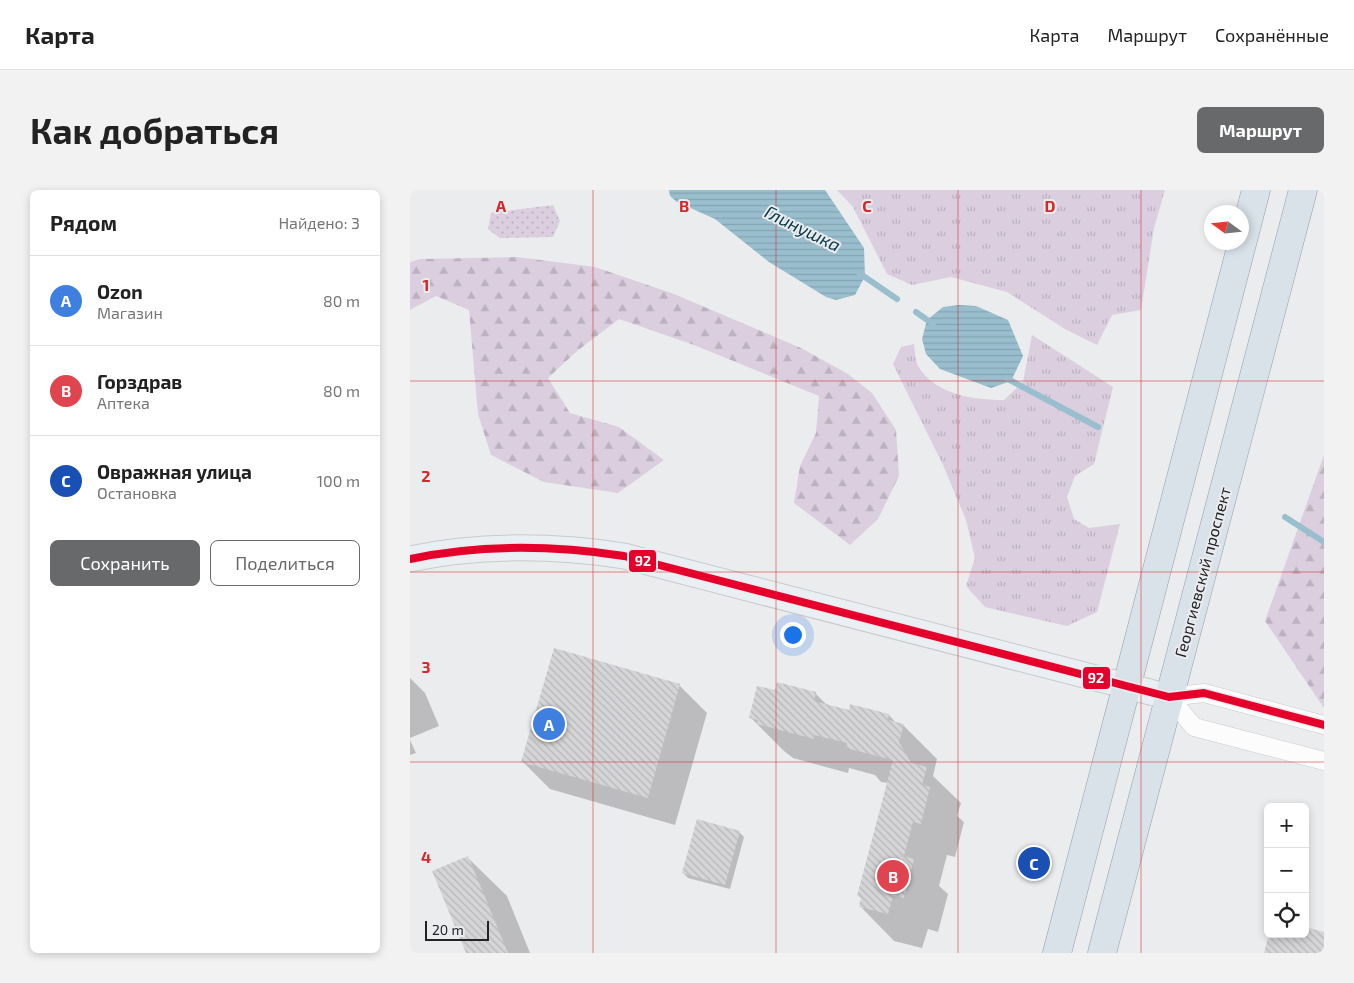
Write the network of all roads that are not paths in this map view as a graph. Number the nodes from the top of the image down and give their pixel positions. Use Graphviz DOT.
graph roads {
  1 [pos="1256,190"];
  2 [pos="1302,190"];
  3 [pos="410,559"];
  4 [pos="1127,686"];
  5 [pos="1169,697"];
  6 [pos="1324,725"];
  7 [pos="1324,761"];
  8 [pos="1057,953"];
  9 [pos="1102,953"];
  1 -- 4 [label="main road"];
  2 -- 5 [label="main road, Георгиевский проспект"];
  3 -- 4 [label="main road"];
  4 -- 5 [label="main road"];
  4 -- 8 [label="main road"];
  5 -- 6 [label="street"];
  5 -- 7 [label="street"];
  5 -- 9 [label="main road, Георгиевский проспект"];
}
